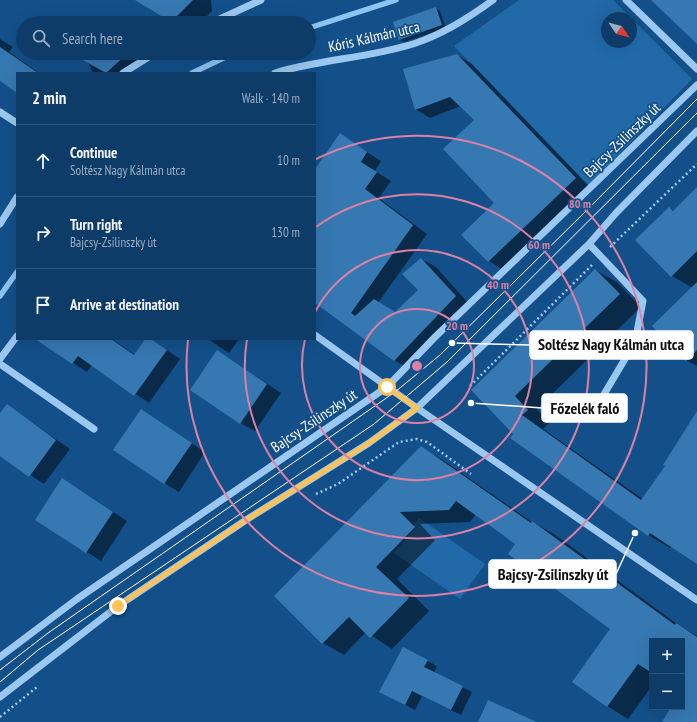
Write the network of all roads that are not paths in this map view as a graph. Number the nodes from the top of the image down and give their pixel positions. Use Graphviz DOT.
graph roads {
  1 [pos="261,0"];
  2 [pos="493,0"];
  3 [pos="626,0"];
  4 [pos="226,16"];
  5 [pos="144,60"];
  6 [pos="697,69"];
  7 [pos="125,72"];
  8 [pos="279,72"];
  9 [pos="697,85"];
  10 [pos="0,112"];
  11 [pos="16,122"];
  12 [pos="697,131"];
  13 [pos="16,198"];
  14 [pos="3,215"];
  15 [pos="0,224"];
  16 [pos="589,244"];
  17 [pos="316,336"];
  18 [pos="16,337"];
  19 [pos="0,359"];
  20 [pos="0,364"];
  21 [pos="387,387"];
  22 [pos="417,408"];
  23 [pos="590,418"];
  24 [pos="94,429"];
  25 [pos="697,600"];
  26 [pos="0,656"];
  27 [pos="0,698"];
  1 -- 4 [label="street"];
  2 -- 8 [label="street, Kóris Kálmán utca"];
  3 -- 6 [label="street"];
  5 -- 7 [label="street"];
  9 -- 21 [label="street, Bajcsy-Zsilinszky út"];
  10 -- 11 [label="street"];
  12 -- 16 [label="street"];
  13 -- 14 [label="street"];
  14 -- 15 [label="street"];
  16 -- 22 [label="street"];
  16 -- 23 [label="street"];
  17 -- 21 [label="street"];
  18 -- 19 [label="street"];
  20 -- 24 [label="street"];
  21 -- 22 [label="street"];
  21 -- 26 [label="street, Bajcsy-Zsilinszky út"];
  22 -- 25 [label="street"];
  22 -- 27 [label="street"];
}
